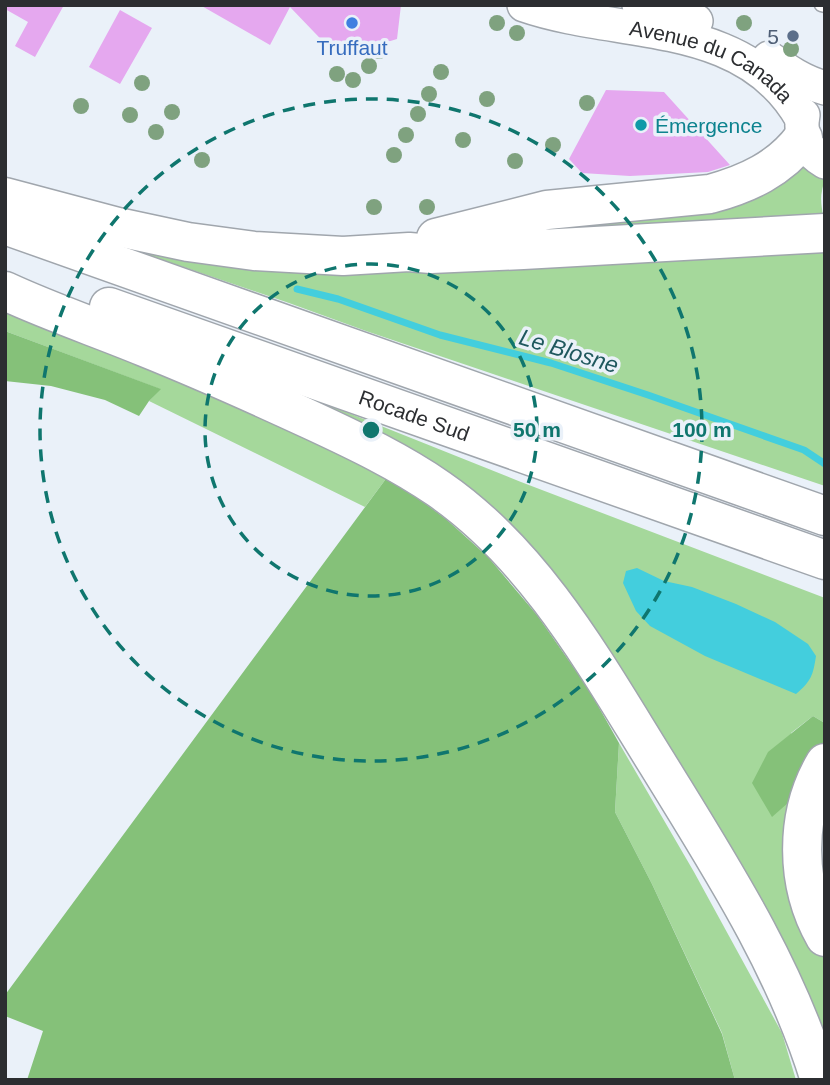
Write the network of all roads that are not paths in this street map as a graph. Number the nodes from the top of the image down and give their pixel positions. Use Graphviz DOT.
graph roads {
  1 [pos="524,5"];
  2 [pos="639,5"];
  3 [pos="825,88"];
  4 [pos="810,140"];
  5 [pos="5,197"];
  6 [pos="5,225"];
  7 [pos="825,233"];
  8 [pos="408,252"];
  9 [pos="5,269"];
  10 [pos="5,291"];
  11 [pos="825,516"];
  12 [pos="771,541"];
  13 [pos="825,560"];
  14 [pos="825,581"];
  15 [pos="825,763"];
  16 [pos="825,937"];
  17 [pos="820,1080"];
  1 -- 4 [label="street, Avenue du Canada"];
  2 -- 3 [label="street, Avenue du Canada"];
  3 -- 4 [label="street"];
  4 -- 8 [label="highway"];
  5 -- 8 [label="highway"];
  6 -- 11 [label="highway, Rocade Sud"];
  7 -- 8 [label="highway"];
  9 -- 12 [label="highway, Rocade Sud"];
  10 -- 17 [label="highway"];
  12 -- 13 [label="highway, Rocade Sud"];
  12 -- 14 [label="highway"];
  15 -- 16 [label="highway"];
}
